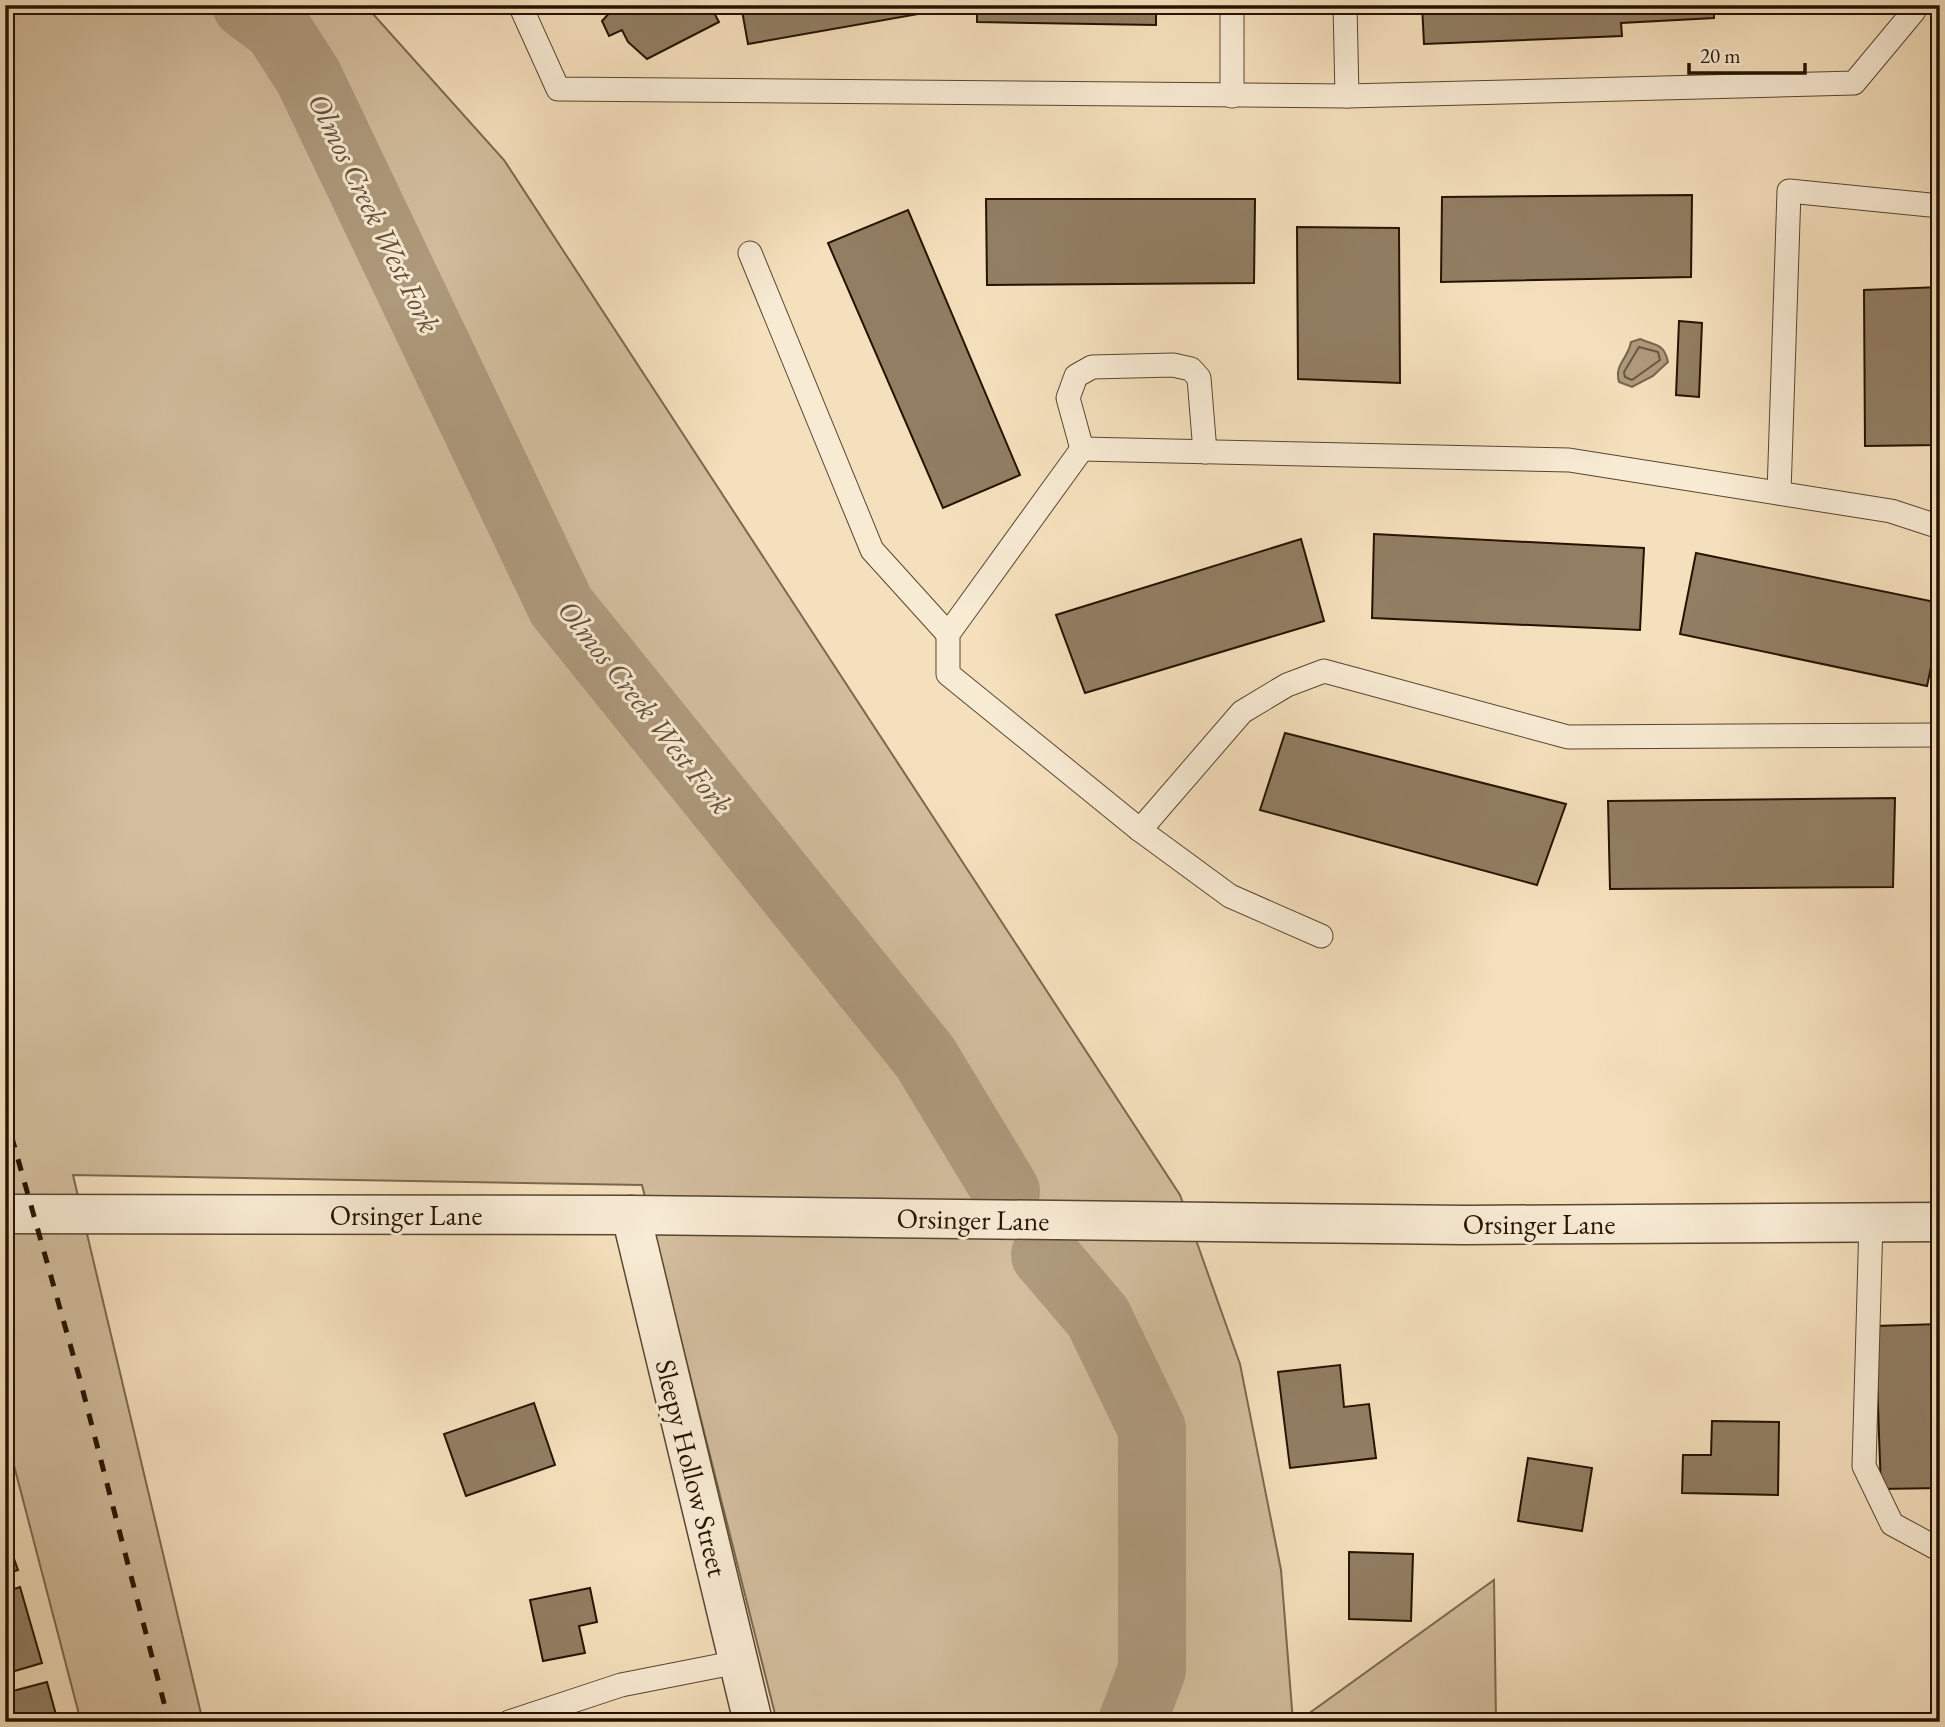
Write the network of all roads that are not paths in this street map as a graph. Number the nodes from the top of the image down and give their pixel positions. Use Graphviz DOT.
graph roads {
  1 [pos="520,5"];
  2 [pos="1232,5"];
  3 [pos="1345,5"];
  4 [pos="1914,5"];
  5 [pos="1233,96"];
  6 [pos="1347,96"];
  7 [pos="1940,206"];
  8 [pos="750,253"];
  9 [pos="1082,449"];
  10 [pos="1205,452"];
  11 [pos="1779,493"];
  12 [pos="1940,527"];
  13 [pos="948,634"];
  14 [pos="1940,735"];
  15 [pos="1140,830"];
  16 [pos="1321,936"];
  17 [pos="5,1214"];
  18 [pos="631,1215"];
  19 [pos="1871,1222"];
  20 [pos="1940,1222"];
  21 [pos="1940,1550"];
  22 [pos="738,1662"];
  23 [pos="509,1722"];
  24 [pos="753,1722"];
  1 -- 5 [label="lane"];
  2 -- 5 [label="lane"];
  3 -- 6 [label="lane"];
  4 -- 6 [label="lane"];
  5 -- 6 [label="lane"];
  7 -- 11 [label="lane"];
  8 -- 13 [label="lane"];
  9 -- 10 [label="lane"];
  9 -- 10 [label="lane"];
  9 -- 13 [label="lane"];
  10 -- 11 [label="lane"];
  11 -- 12 [label="lane"];
  13 -- 15 [label="lane"];
  14 -- 15 [label="lane"];
  15 -- 16 [label="lane"];
  17 -- 18 [label="street, Orsinger Lane"];
  18 -- 19 [label="street, Orsinger Lane"];
  18 -- 22 [label="street, Sleepy Hollow Street"];
  19 -- 20 [label="street, Orsinger Lane"];
  19 -- 21 [label="lane"];
  22 -- 23 [label="lane"];
  22 -- 24 [label="street, Sleepy Hollow Street"];
}
